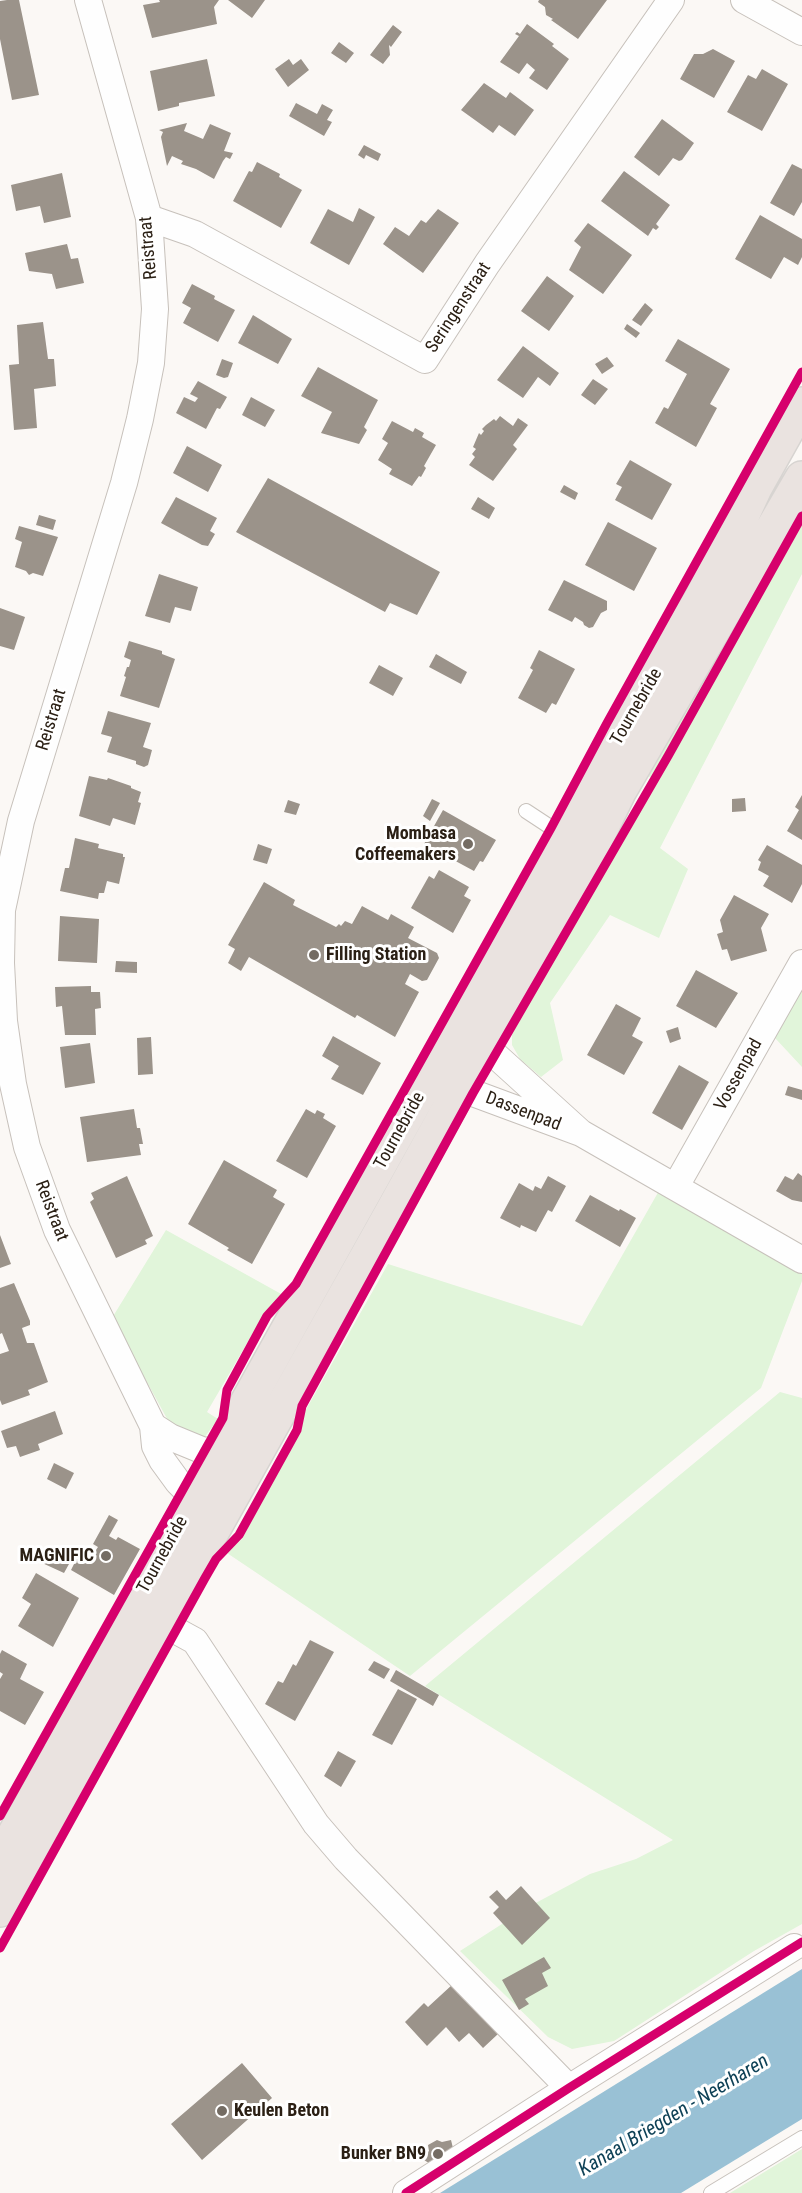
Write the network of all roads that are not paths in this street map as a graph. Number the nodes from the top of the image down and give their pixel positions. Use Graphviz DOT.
graph roads {
  1 [pos="88,0"];
  2 [pos="671,0"];
  3 [pos="744,0"];
  4 [pos="802,32"];
  5 [pos="149,218"];
  6 [pos="802,404"];
  7 [pos="802,478"];
  8 [pos="526,811"];
  9 [pos="578,843"];
  10 [pos="1,910"];
  11 [pos="802,963"];
  12 [pos="484,1044"];
  13 [pos="448,1045"];
  14 [pos="462,1083"];
  15 [pos="581,1133"];
  16 [pos="676,1186"];
  17 [pos="802,1260"];
  18 [pos="153,1426"];
  19 [pos="221,1449"];
  20 [pos="194,1498"];
  21 [pos="162,1623"];
  22 [pos="59,1754"];
  23 [pos="0,1860"];
  24 [pos="0,1910"];
  25 [pos="798,1945"];
  26 [pos="569,2088"];
  27 [pos="802,2138"];
  28 [pos="406,2193"];
  29 [pos="711,2193"];
  1 -- 5 [label="street, Reistraat"];
  2 -- 5 [label="street, Seringenstraat"];
  3 -- 4 [label="street"];
  5 -- 10 [label="street, Reistraat"];
  6 -- 9 [label="main road, Tournebride"];
  7 -- 9 [label="main road, Tournebride"];
  8 -- 9 [label="lane"];
  9 -- 12 [label="main road, Tournebride"];
  9 -- 13 [label="main road, Tournebride"];
  10 -- 18 [label="street, Reistraat"];
  11 -- 16 [label="street, Vossenpad"];
  12 -- 13 [label="street"];
  12 -- 14 [label="main road, Tournebride"];
  12 -- 15 [label="street, Dassenpad"];
  13 -- 14 [label="street"];
  13 -- 19 [label="main road, Tournebride"];
  14 -- 15 [label="street, Dassenpad"];
  14 -- 21 [label="main road, Tournebride"];
  15 -- 16 [label="street, Dassenpad"];
  16 -- 17 [label="street, Dassenpad"];
  18 -- 19 [label="street"];
  18 -- 20 [label="street, Reistraat"];
  19 -- 20 [label="main road, Tournebride"];
  20 -- 22 [label="main road, Tournebride"];
  21 -- 22 [label="street"];
  21 -- 24 [label="main road, Tournebride"];
  21 -- 26 [label="street"];
  22 -- 23 [label="main road, Tournebride"];
  25 -- 26 [label="street"];
  26 -- 28 [label="street"];
  27 -- 29 [label="lane"];
}
